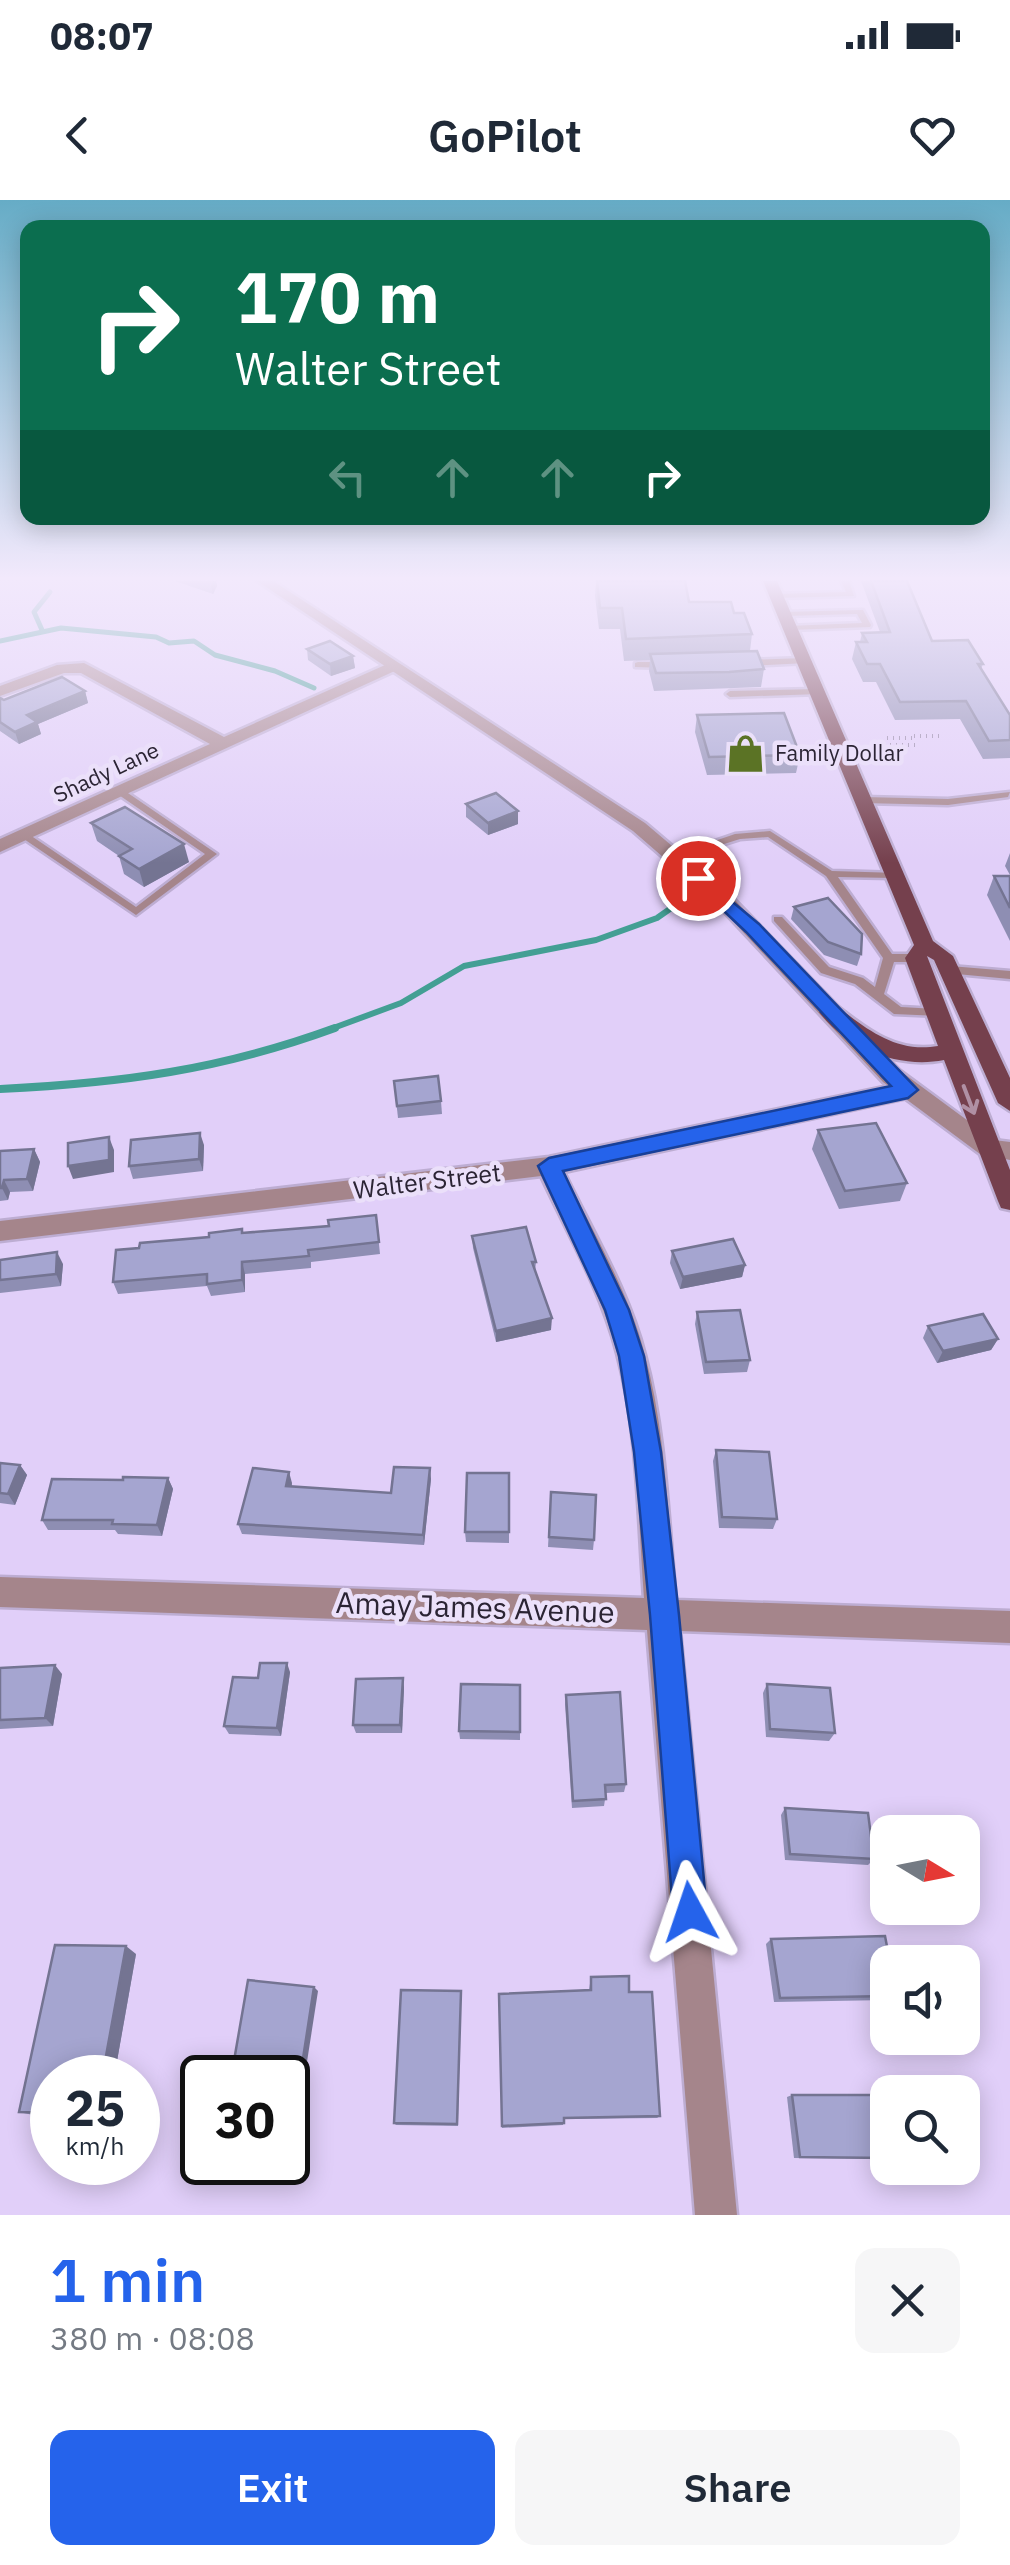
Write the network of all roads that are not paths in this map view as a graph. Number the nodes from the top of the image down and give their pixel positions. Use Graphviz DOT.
graph roads {
  1 [pos="47,675"];
  2 [pos="97,675"];
  3 [pos="374,675"];
  4 [pos="408,675"];
  5 [pos="769,675"];
  6 [pos="810,675"];
  7 [pos="0,691"];
  8 [pos="817,692"];
  9 [pos="775,693"];
  10 [pos="730,694"];
  11 [pos="222,744"];
  12 [pos="119,791"];
  13 [pos="1008,794"];
  14 [pos="863,800"];
  15 [pos="22,835"];
  16 [pos="0,846"];
  17 [pos="674,857"];
  18 [pos="830,874"];
  19 [pos="894,875"];
  20 [pos="778,919"];
  21 [pos="919,951"];
  22 [pos="889,958"];
  23 [pos="950,970"];
  24 [pos="1010,975"];
  25 [pos="878,995"];
  26 [pos="830,1012"];
  27 [pos="936,1014"];
  28 [pos="950,1051"];
  29 [pos="908,1090"];
  30 [pos="1010,1103"];
  31 [pos="999,1150"];
  32 [pos="549,1166"];
  33 [pos="1010,1201"];
  34 [pos="0,1231"];
  35 [pos="0,1592"];
  36 [pos="664,1615"];
  37 [pos="1010,1627"];
  38 [pos="716,2215"];
  1 -- 7 [label="street"];
  2 -- 11 [label="street"];
  3 -- 11 [label="street, Shady Lane"];
  4 -- 17 [label="street"];
  5 -- 9 [label="lane"];
  6 -- 8 [label="main road"];
  8 -- 9 [label="lane"];
  8 -- 14 [label="main road"];
  9 -- 10 [label="lane"];
  11 -- 12 [label="street, Shady Lane"];
  12 -- 15 [label="street, Shady Lane"];
  12 -- 15 [label="lane"];
  13 -- 14 [label="lane"];
  14 -- 19 [label="main road"];
  15 -- 16 [label="street, Shady Lane"];
  17 -- 18 [label="lane"];
  17 -- 26 [label="street"];
  18 -- 19 [label="lane"];
  18 -- 22 [label="lane"];
  19 -- 21 [label="main road"];
  20 -- 25 [label="lane"];
  21 -- 22 [label="lane"];
  21 -- 23 [label="main road"];
  21 -- 27 [label="main road"];
  22 -- 25 [label="lane"];
  23 -- 24 [label="lane"];
  23 -- 30 [label="main road"];
  25 -- 27 [label="lane"];
  26 -- 28 [label="main road"];
  26 -- 29 [label="street"];
  27 -- 28 [label="main road"];
  28 -- 31 [label="main road, one-way"];
  29 -- 31 [label="street"];
  29 -- 32 [label="street, Walter Street"];
  31 -- 33 [label="main road"];
  32 -- 34 [label="street, Walter Street"];
  32 -- 36 [label="street"];
  35 -- 36 [label="street, Amay James Avenue"];
  36 -- 37 [label="street, Amay James Avenue"];
  36 -- 38 [label="street"];
}
